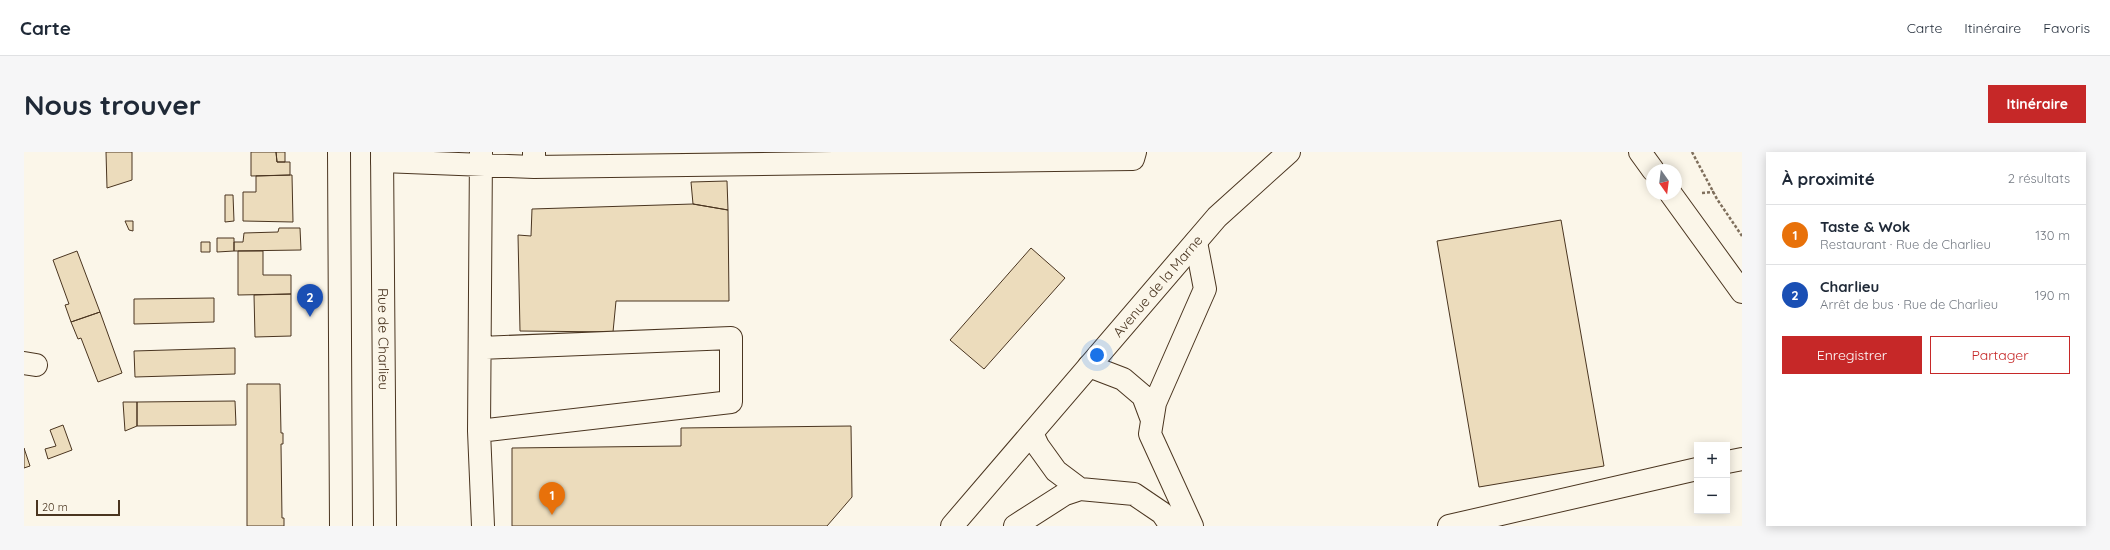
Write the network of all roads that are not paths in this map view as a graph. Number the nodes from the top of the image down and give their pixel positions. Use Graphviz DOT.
graph roads {
  1 [pos="339,152"];
  2 [pos="1135,152"];
  3 [pos="1640,152"];
  4 [pos="1286,155"];
  5 [pos="382,157"];
  6 [pos="481,158"];
  7 [pos="534,159"];
  8 [pos="1649,164"];
  9 [pos="1675,200"];
  10 [pos="1196,242"];
  11 [pos="1742,292"];
  12 [pos="480,348"];
  13 [pos="1089,366"];
  14 [pos="1152,420"];
  15 [pos="479,431"];
  16 [pos="1032,433"];
  17 [pos="1742,459"];
  18 [pos="1730,461"];
  19 [pos="1694,470"];
  20 [pos="1080,489"];
  21 [pos="341,526"];
  22 [pos="385,526"];
  23 [pos="484,526"];
  24 [pos="952,526"];
  25 [pos="1015,526"];
  26 [pos="1171,526"];
  27 [pos="1192,526"];
  28 [pos="1449,526"];
  1 -- 21 [label="main road"];
  2 -- 7 [label="main road"];
  3 -- 8 [label="main road"];
  4 -- 10 [label="main road, Avenue de la Marne"];
  5 -- 6 [label="main road"];
  5 -- 22 [label="main road, Rue de Charlieu"];
  6 -- 7 [label="main road"];
  6 -- 12 [label="main road"];
  9 -- 11 [label="main road"];
  10 -- 13 [label="main road, Avenue de la Marne"];
  10 -- 14 [label="main road"];
  12 -- 15 [label="main road"];
  12 -- 15 [label="main road"];
  13 -- 14 [label="main road"];
  13 -- 16 [label="main road, Avenue de la Marne"];
  14 -- 27 [label="main road"];
  15 -- 23 [label="main road"];
  16 -- 20 [label="main road"];
  16 -- 24 [label="main road, Avenue de la Marne"];
  17 -- 18 [label="main road"];
  19 -- 28 [label="main road"];
  20 -- 25 [label="main road"];
  20 -- 26 [label="main road"];
}
